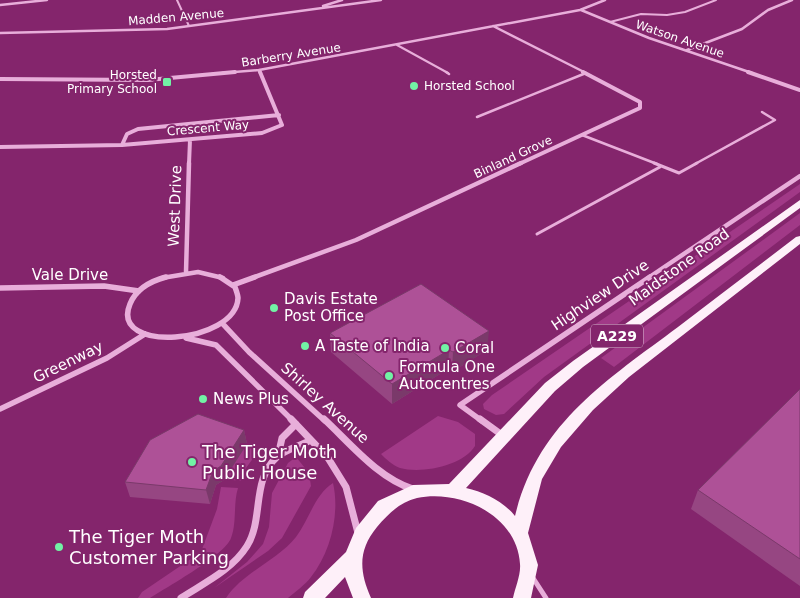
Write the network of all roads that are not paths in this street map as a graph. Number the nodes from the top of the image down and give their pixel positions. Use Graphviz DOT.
graph roads {
  1 [pos="47,0"];
  2 [pos="177,0"];
  3 [pos="342,0"];
  4 [pos="381,0"];
  5 [pos="605,0"];
  6 [pos="716,0"];
  7 [pos="792,0"];
  8 [pos="0,5"];
  9 [pos="318,8"];
  10 [pos="580,10"];
  11 [pos="610,22"];
  12 [pos="189,26"];
  13 [pos="493,26"];
  14 [pos="0,34"];
  15 [pos="397,45"];
  16 [pos="686,51"];
  17 [pos="259,70"];
  18 [pos="586,73"];
  19 [pos="449,74"];
  20 [pos="0,79"];
  21 [pos="800,90"];
  22 [pos="762,112"];
  23 [pos="279,115"];
  24 [pos="477,117"];
  25 [pos="582,134"];
  26 [pos="190,140"];
  27 [pos="122,145"];
  28 [pos="0,147"];
  29 [pos="660,167"];
  30 [pos="800,176"];
  31 [pos="800,203"];
  32 [pos="537,234"];
  33 [pos="800,239"];
  34 [pos="186,272"];
  35 [pos="233,285"];
  36 [pos="0,288"];
  37 [pos="139,291"];
  38 [pos="222,324"];
  39 [pos="145,334"];
  40 [pos="183,338"];
  41 [pos="0,409"];
  42 [pos="296,424"];
  43 [pos="504,436"];
  44 [pos="311,440"];
  45 [pos="278,456"];
  46 [pos="418,490"];
  47 [pos="453,490"];
  48 [pos="520,532"];
  49 [pos="359,538"];
  50 [pos="353,557"];
  51 [pos="528,570"];
  52 [pos="181,598"];
  53 [pos="312,598"];
  54 [pos="362,598"];
  55 [pos="522,598"];
  56 [pos="546,598"];
  1 -- 8 [label="street"];
  2 -- 12 [label="lane"];
  3 -- 9 [label="street"];
  4 -- 9 [label="street, Madden Avenue"];
  5 -- 10 [label="street"];
  6 -- 11 [label="lane"];
  7 -- 16 [label="street"];
  9 -- 12 [label="street, Madden Avenue"];
  10 -- 11 [label="street, Watson Avenue"];
  10 -- 13 [label="street, Barberry Avenue"];
  11 -- 16 [label="street, Watson Avenue"];
  12 -- 14 [label="street, Madden Avenue"];
  13 -- 15 [label="street, Barberry Avenue"];
  13 -- 18 [label="street, Binland Grove"];
  15 -- 17 [label="street, Barberry Avenue"];
  15 -- 19 [label="lane"];
  16 -- 21 [label="street, Watson Avenue"];
  17 -- 20 [label="street, Barberry Avenue"];
  17 -- 23 [label="street"];
  18 -- 24 [label="lane"];
  18 -- 25 [label="street, Binland Grove"];
  22 -- 29 [label="lane"];
  23 -- 26 [label="street, Crescent Way"];
  23 -- 27 [label="street, Crescent Way"];
  25 -- 29 [label="lane"];
  25 -- 35 [label="street, Binland Grove"];
  26 -- 27 [label="street, Crescent Way"];
  26 -- 34 [label="street, West Drive"];
  27 -- 28 [label="street, Crescent Way"];
  29 -- 32 [label="lane"];
  30 -- 43 [label="street, Highview Drive"];
  31 -- 43 [label="main road, Maidstone Road / A229"];
  33 -- 48 [label="main road, A229"];
  34 -- 35 [label="street"];
  34 -- 37 [label="street"];
  35 -- 38 [label="street"];
  36 -- 37 [label="street, Vale Drive"];
  37 -- 39 [label="street"];
  38 -- 40 [label="street"];
  38 -- 46 [label="street, Shirley Avenue"];
  39 -- 40 [label="street"];
  39 -- 41 [label="street, Greenway"];
  40 -- 42 [label="street"];
  42 -- 44 [label="street"];
  42 -- 45 [label="street"];
  43 -- 47 [label="main road, Maidstone Road / A229"];
  44 -- 45 [label="street"];
  44 -- 49 [label="street"];
  45 -- 52 [label="street"];
  46 -- 47 [label="main road"];
  46 -- 49 [label="main road"];
  47 -- 48 [label="main road"];
  48 -- 51 [label="main road"];
  49 -- 50 [label="main road"];
  50 -- 53 [label="main road"];
  50 -- 54 [label="main road"];
  51 -- 55 [label="main road"];
  51 -- 56 [label="lane"];
}
